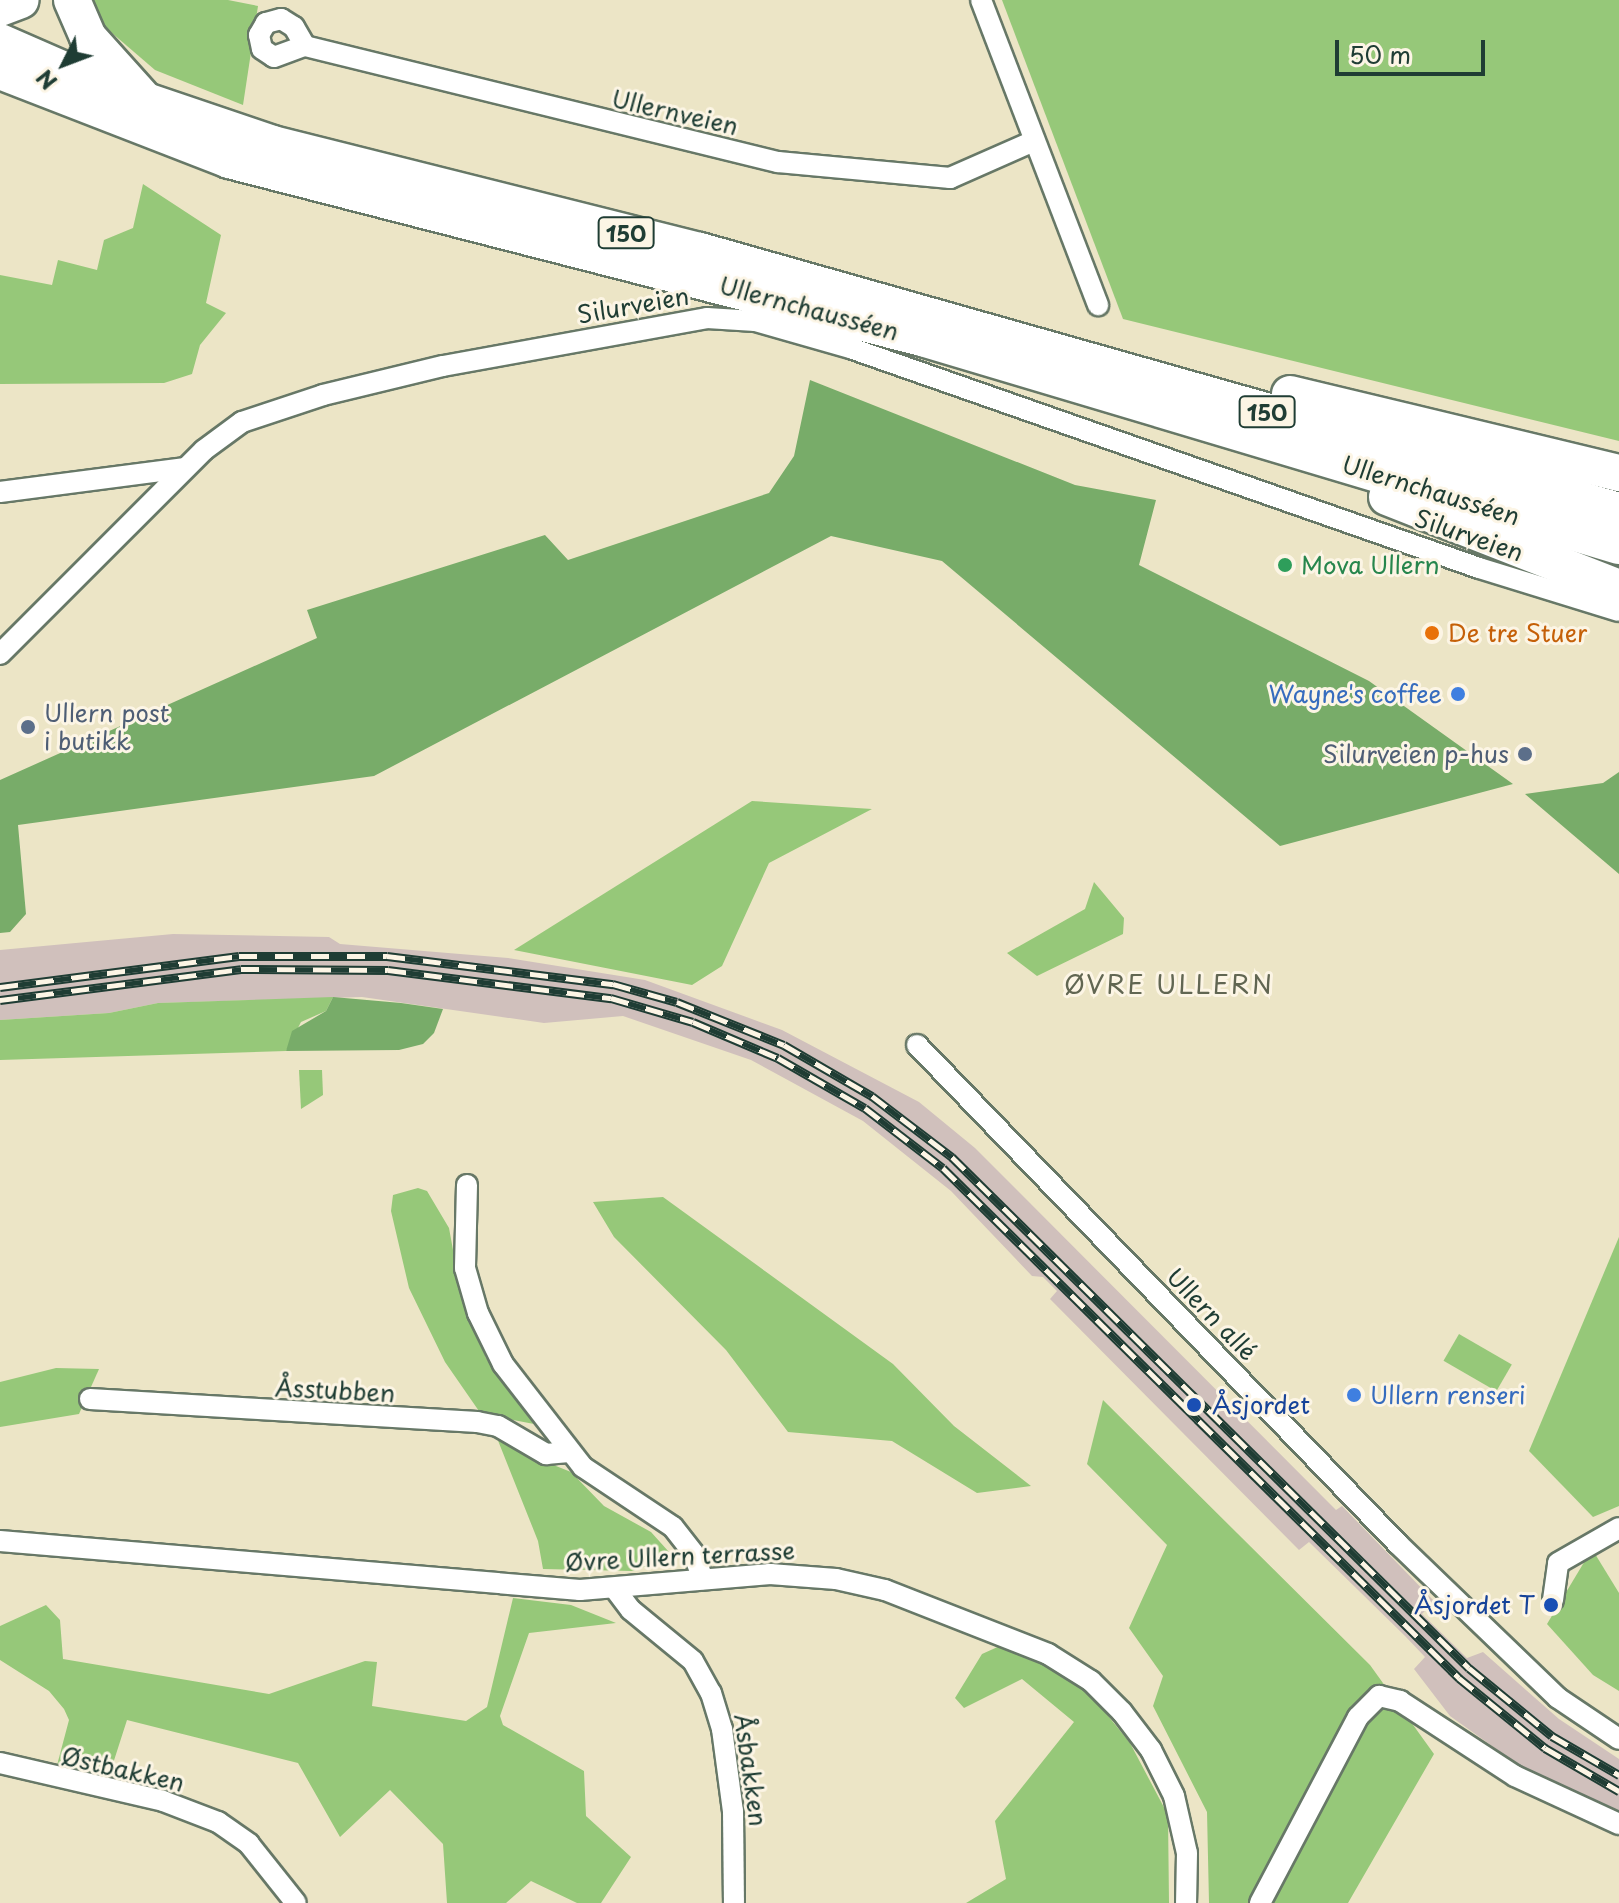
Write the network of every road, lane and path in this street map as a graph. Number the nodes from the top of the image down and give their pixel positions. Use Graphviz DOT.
graph roads {
  1 [pos="21,0"];
  2 [pos="72,0"];
  3 [pos="981,0"];
  4 [pos="0,8"];
  5 [pos="0,42"];
  6 [pos="305,46"];
  7 [pos="0,71"];
  8 [pos="150,104"];
  9 [pos="1034,141"];
  10 [pos="1098,305"];
  11 [pos="1022,339"];
  12 [pos="1242,434"];
  13 [pos="185,468"];
  14 [pos="1619,473"];
  15 [pos="0,492"];
  16 [pos="1619,511"];
  17 [pos="1619,546"];
  18 [pos="1619,588"];
  19 [pos="1619,611"];
  20 [pos="0,654"];
  21 [pos="917,1045"];
  22 [pos="467,1185"];
  23 [pos="90,1399"];
  24 [pos="569,1452"];
  25 [pos="1619,1528"];
  26 [pos="0,1541"];
  27 [pos="703,1579"];
  28 [pos="615,1589"];
  29 [pos="1553,1600"];
  30 [pos="1619,1739"];
  31 [pos="0,1763"];
  32 [pos="1619,1824"];
  33 [pos="296,1903"];
  34 [pos="734,1903"];
  35 [pos="1186,1903"];
  36 [pos="1260,1903"];
  1 -- 4 [label="highway"];
  2 -- 8 [label="highway, 150"];
  3 -- 9 [label="street"];
  5 -- 8 [label="highway, Ullernchausséen / 150"];
  6 -- 9 [label="street, Ullernveien"];
  7 -- 12 [label="highway, Ullernchausséen / 150"];
  8 -- 11 [label="highway, Ullernchausséen / 150"];
  9 -- 10 [label="street"];
  11 -- 14 [label="highway"];
  11 -- 16 [label="highway, Ullernchausséen / 150"];
  12 -- 17 [label="highway, Ullernchausséen / 150"];
  12 -- 18 [label="highway"];
  13 -- 15 [label="street"];
  13 -- 19 [label="street, Silurveien"];
  13 -- 20 [label="street, Silurveien"];
  21 -- 30 [label="street, Ullern allé"];
  22 -- 24 [label="street"];
  23 -- 24 [label="street, Åsstubben"];
  24 -- 27 [label="street"];
  25 -- 29 [label="street"];
  26 -- 28 [label="street, Øvre Ullern terrasse"];
  27 -- 28 [label="street, Øvre Ullern terrasse"];
  27 -- 35 [label="street, Øvre Ullern terrasse"];
  28 -- 34 [label="street, Åsbakken"];
  31 -- 33 [label="street, Østbakken"];
  32 -- 36 [label="street"];
}
